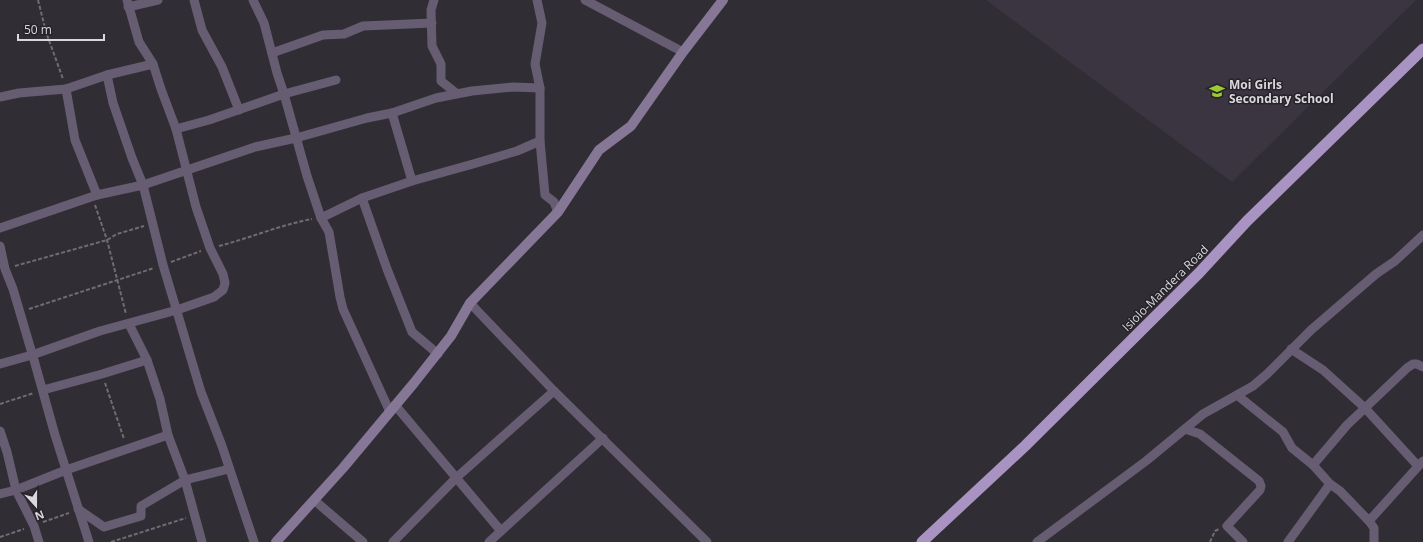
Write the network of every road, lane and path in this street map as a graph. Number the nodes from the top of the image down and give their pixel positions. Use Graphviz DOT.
graph roads {
  1 [pos="38,0"];
  2 [pos="158,0"];
  3 [pos="194,0"];
  4 [pos="253,0"];
  5 [pos="434,0"];
  6 [pos="537,0"];
  7 [pos="585,0"];
  8 [pos="723,0"];
  9 [pos="128,4"];
  10 [pos="432,23"];
  11 [pos="1423,49"];
  12 [pos="683,52"];
  13 [pos="272,53"];
  14 [pos="154,64"];
  15 [pos="107,75"];
  16 [pos="336,80"];
  17 [pos="540,88"];
  18 [pos="66,89"];
  19 [pos="456,93"];
  20 [pos="284,94"];
  21 [pos="0,97"];
  22 [pos="239,110"];
  23 [pos="392,113"];
  24 [pos="176,129"];
  25 [pos="296,138"];
  26 [pos="540,141"];
  27 [pos="186,169"];
  28 [pos="412,180"];
  29 [pos="143,185"];
  30 [pos="97,195"];
  31 [pos="362,198"];
  32 [pos="558,212"];
  33 [pos="322,218"];
  34 [pos="153,223"];
  35 [pos="0,228"];
  36 [pos="1423,235"];
  37 [pos="107,240"];
  38 [pos="0,246"];
  39 [pos="210,248"];
  40 [pos="163,265"];
  41 [pos="2,270"];
  42 [pos="117,280"];
  43 [pos="470,303"];
  44 [pos="177,310"];
  45 [pos="19,312"];
  46 [pos="129,324"];
  47 [pos="1291,349"];
  48 [pos="438,354"];
  49 [pos="32,355"];
  50 [pos="147,360"];
  51 [pos="0,364"];
  52 [pos="1423,367"];
  53 [pos="102,374"];
  54 [pos="42,390"];
  55 [pos="554,391"];
  56 [pos="1237,395"];
  57 [pos="0,404"];
  58 [pos="393,408"];
  59 [pos="1365,408"];
  60 [pos="1185,428"];
  61 [pos="0,431"];
  62 [pos="168,435"];
  63 [pos="603,438"];
  64 [pos="128,450"];
  65 [pos="1420,463"];
  66 [pos="1313,465"];
  67 [pos="229,469"];
  68 [pos="66,470"];
  69 [pos="456,478"];
  70 [pos="185,480"];
  71 [pos="1330,484"];
  72 [pos="16,490"];
  73 [pos="0,494"];
  74 [pos="314,500"];
  75 [pos="78,510"];
  76 [pos="194,515"];
  77 [pos="1369,521"];
  78 [pos="1227,526"];
  79 [pos="501,531"];
  80 [pos="39,542"];
  81 [pos="89,542"];
  82 [pos="112,542"];
  83 [pos="202,542"];
  84 [pos="254,542"];
  85 [pos="276,542"];
  86 [pos="363,542"];
  87 [pos="393,542"];
  88 [pos="489,542"];
  89 [pos="708,542"];
  90 [pos="922,542"];
  91 [pos="1037,542"];
  92 [pos="1210,542"];
  93 [pos="1243,542"];
  94 [pos="1288,542"];
  95 [pos="1374,542"];
  1 -- 18 [label="path"];
  2 -- 9 [label="street"];
  3 -- 22 [label="street"];
  4 -- 13 [label="street"];
  5 -- 10 [label="street"];
  6 -- 17 [label="street"];
  7 -- 12 [label="street"];
  8 -- 12 [label="main road"];
  9 -- 14 [label="street"];
  10 -- 13 [label="street"];
  10 -- 19 [label="street"];
  11 -- 90 [label="highway, Isiolo-Mandera Road"];
  12 -- 32 [label="main road"];
  13 -- 20 [label="street"];
  14 -- 15 [label="street"];
  14 -- 24 [label="street"];
  15 -- 18 [label="street"];
  15 -- 29 [label="street"];
  16 -- 20 [label="street"];
  17 -- 19 [label="street"];
  17 -- 26 [label="street"];
  18 -- 21 [label="street"];
  18 -- 30 [label="street"];
  19 -- 23 [label="street"];
  20 -- 22 [label="street"];
  20 -- 25 [label="street"];
  22 -- 24 [label="street"];
  23 -- 25 [label="street"];
  23 -- 28 [label="street"];
  24 -- 27 [label="street"];
  25 -- 27 [label="street"];
  25 -- 33 [label="street"];
  26 -- 28 [label="street"];
  26 -- 32 [label="street"];
  27 -- 29 [label="street"];
  27 -- 39 [label="street"];
  28 -- 31 [label="street"];
  29 -- 30 [label="street"];
  29 -- 34 [label="street"];
  30 -- 35 [label="street"];
  30 -- 37 [label="path"];
  31 -- 33 [label="street"];
  31 -- 48 [label="street"];
  32 -- 43 [label="main road"];
  33 -- 39 [label="path"];
  33 -- 58 [label="street"];
  34 -- 37 [label="path"];
  34 -- 40 [label="street"];
  36 -- 47 [label="street"];
  37 -- 41 [label="path"];
  37 -- 42 [label="path"];
  38 -- 41 [label="street"];
  39 -- 40 [label="path"];
  39 -- 44 [label="street"];
  40 -- 42 [label="path"];
  40 -- 44 [label="street"];
  41 -- 45 [label="street"];
  42 -- 45 [label="path"];
  42 -- 46 [label="path"];
  43 -- 48 [label="main road"];
  43 -- 55 [label="street"];
  44 -- 46 [label="street"];
  44 -- 67 [label="street"];
  45 -- 49 [label="street"];
  46 -- 49 [label="street"];
  46 -- 50 [label="street"];
  47 -- 56 [label="street"];
  47 -- 59 [label="street"];
  48 -- 58 [label="main road"];
  49 -- 51 [label="street"];
  49 -- 54 [label="street"];
  50 -- 53 [label="street"];
  50 -- 62 [label="street"];
  52 -- 59 [label="street"];
  53 -- 54 [label="street"];
  53 -- 64 [label="path"];
  54 -- 57 [label="path"];
  54 -- 68 [label="street"];
  55 -- 63 [label="street"];
  55 -- 69 [label="street"];
  56 -- 60 [label="street"];
  56 -- 66 [label="street"];
  58 -- 69 [label="street"];
  58 -- 74 [label="main road"];
  59 -- 65 [label="street"];
  59 -- 66 [label="street"];
  60 -- 78 [label="street"];
  60 -- 91 [label="street"];
  61 -- 72 [label="street"];
  62 -- 64 [label="street"];
  62 -- 70 [label="street"];
  63 -- 79 [label="street"];
  63 -- 89 [label="street"];
  64 -- 68 [label="street"];
  65 -- 77 [label="street"];
  66 -- 71 [label="street"];
  67 -- 70 [label="street"];
  67 -- 84 [label="street"];
  68 -- 72 [label="street"];
  68 -- 75 [label="street"];
  69 -- 79 [label="street"];
  69 -- 87 [label="street"];
  70 -- 75 [label="street"];
  70 -- 76 [label="street"];
  71 -- 77 [label="street"];
  71 -- 94 [label="street"];
  72 -- 73 [label="street"];
  72 -- 80 [label="street"];
  74 -- 85 [label="main road"];
  74 -- 86 [label="street"];
  75 -- 81 [label="street"];
  76 -- 82 [label="path"];
  76 -- 83 [label="street"];
  77 -- 95 [label="street"];
  78 -- 92 [label="path"];
  78 -- 93 [label="street"];
  79 -- 88 [label="street"];
}
